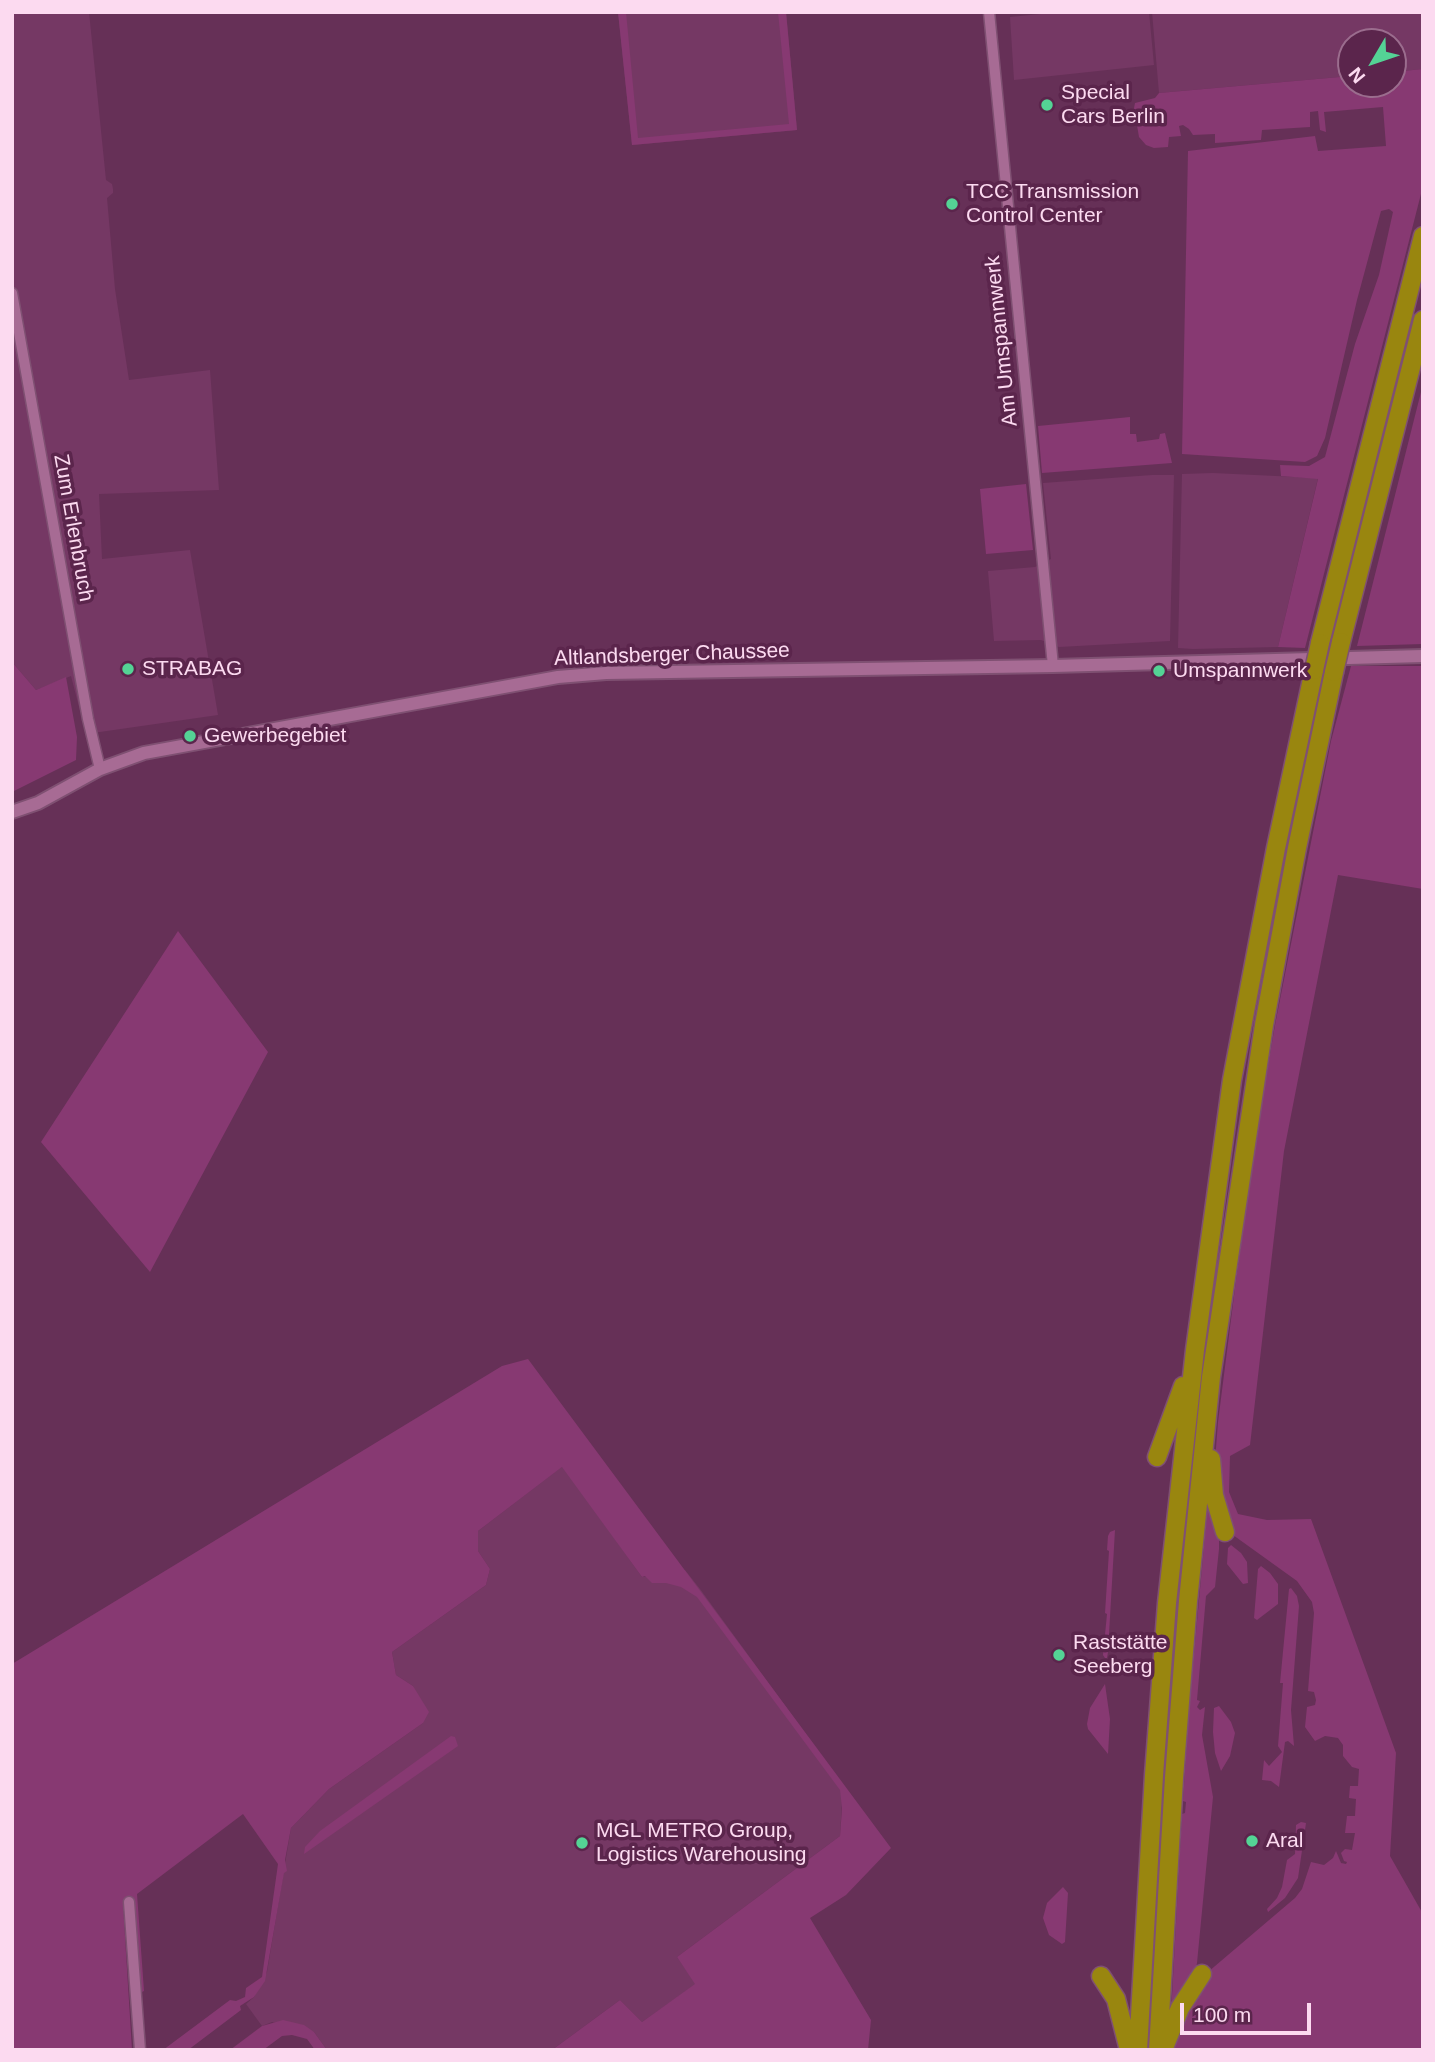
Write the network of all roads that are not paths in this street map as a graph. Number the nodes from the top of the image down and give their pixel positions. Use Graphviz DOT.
graph roads {
  1 [pos="989,12"];
  2 [pos="1423,236"];
  3 [pos="12,293"];
  4 [pos="1423,320"];
  5 [pos="1423,656"];
  6 [pos="1053,666"];
  7 [pos="100,769"];
  8 [pos="12,812"];
  9 [pos="1195,1350"];
  10 [pos="1208,1406"];
  11 [pos="1157,1457"];
  12 [pos="1225,1532"];
  13 [pos="129,1902"];
  14 [pos="1202,1973"];
  15 [pos="1101,1976"];
  16 [pos="140,2050"];
  17 [pos="1129,2050"];
  18 [pos="1138,2050"];
  19 [pos="1161,2050"];
  1 -- 6 [label="street, Am Umspannwerk"];
  2 -- 9 [label="highway, bridge"];
  3 -- 7 [label="street, Zum Erlenbruch"];
  4 -- 10 [label="highway, bridge"];
  5 -- 6 [label="street, Altlandsberger Chaussee"];
  6 -- 7 [label="street, Altlandsberger Chaussee"];
  7 -- 8 [label="street, Altlandsberger Chaussee"];
  9 -- 11 [label="highway"];
  9 -- 18 [label="highway"];
  10 -- 12 [label="highway"];
  10 -- 19 [label="highway"];
  13 -- 16 [label="street"];
  14 -- 19 [label="highway"];
  15 -- 17 [label="highway"];
}
